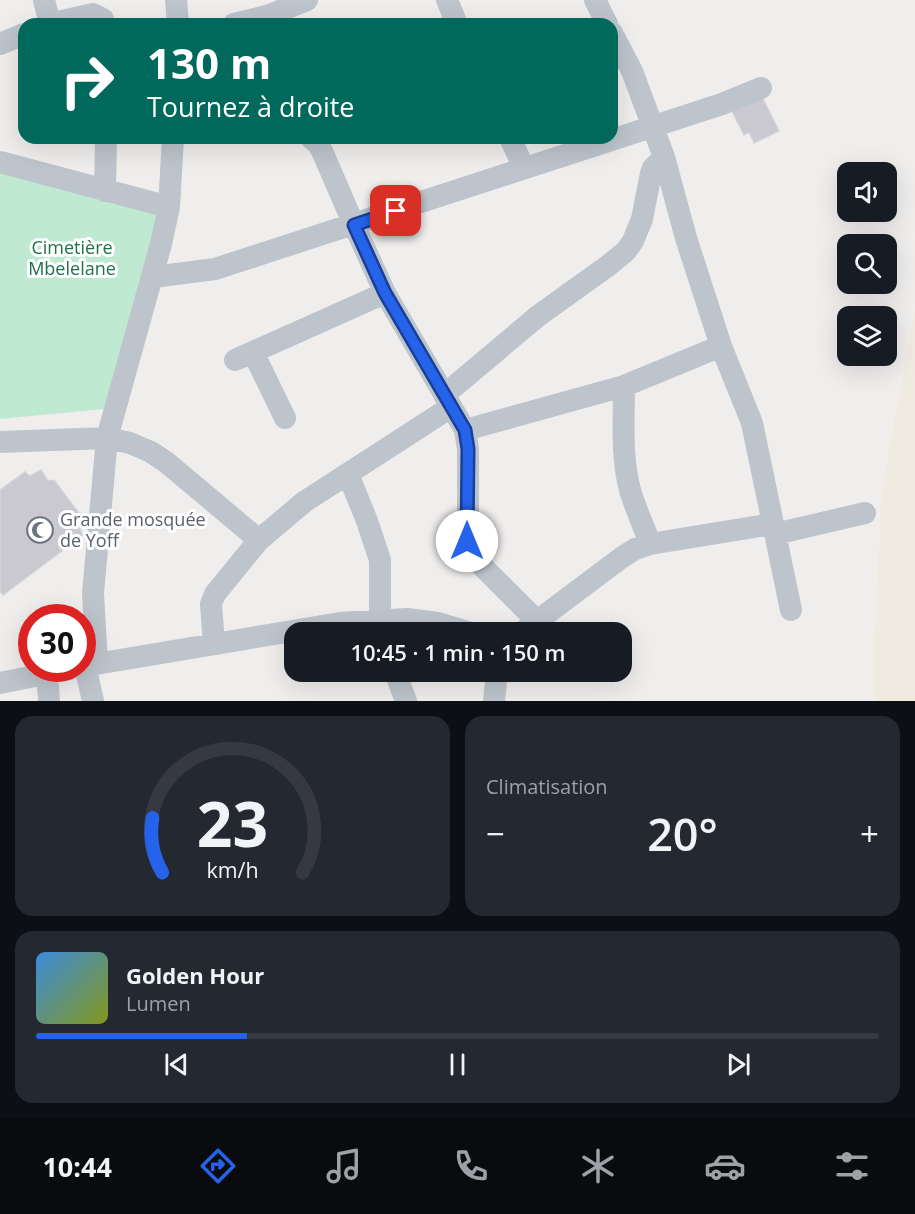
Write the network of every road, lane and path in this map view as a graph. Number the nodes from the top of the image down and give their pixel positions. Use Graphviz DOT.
graph roads {
  1 [pos="45,0"];
  2 [pos="176,0"];
  3 [pos="307,0"];
  4 [pos="447,0"];
  5 [pos="595,0"];
  6 [pos="246,17"];
  7 [pos="48,18"];
  8 [pos="75,18"];
  9 [pos="101,18"];
  10 [pos="178,18"];
  11 [pos="454,18"];
  12 [pos="604,18"];
  13 [pos="18,36"];
  14 [pos="0,44"];
  15 [pos="618,44"];
  16 [pos="761,88"];
  17 [pos="652,126"];
  18 [pos="618,137"];
  19 [pos="106,144"];
  20 [pos="173,144"];
  21 [pos="318,144"];
  22 [pos="513,144"];
  23 [pos="597,144"];
  24 [pos="664,157"];
  25 [pos="0,162"];
  26 [pos="524,168"];
  27 [pos="105,191"];
  28 [pos="169,207"];
  29 [pos="354,225"];
  30 [pos="153,277"];
  31 [pos="385,293"];
  32 [pos="721,346"];
  33 [pos="624,386"];
  34 [pos="448,401"];
  35 [pos="285,418"];
  36 [pos="465,430"];
  37 [pos="107,438"];
  38 [pos="0,442"];
  39 [pos="348,474"];
  40 [pos="865,513"];
  41 [pos="774,529"];
  42 [pos="259,540"];
  43 [pos="650,543"];
  44 [pos="92,604"];
  45 [pos="791,610"];
  46 [pos="381,622"];
  47 [pos="396,622"];
  48 [pos="430,622"];
  49 [pos="526,622"];
  50 [pos="537,622"];
  51 [pos="284,632"];
  52 [pos="214,644"];
  53 [pos="96,664"];
  54 [pos="18,680"];
  55 [pos="48,682"];
  56 [pos="88,682"];
  57 [pos="399,682"];
  58 [pos="496,682"];
  59 [pos="0,683"];
  60 [pos="49,701"];
  61 [pos="93,701"];
  62 [pos="406,701"];
  63 [pos="494,701"];
  1 -- 7 [label="street"];
  2 -- 10 [label="street"];
  3 -- 6 [label="street"];
  4 -- 11 [label="street"];
  5 -- 12 [label="street"];
  8 -- 9 [label="street"];
  13 -- 14 [label="street"];
  15 -- 17 [label="street"];
  16 -- 17 [label="street"];
  17 -- 18 [label="street"];
  17 -- 24 [label="street"];
  19 -- 27 [label="street"];
  20 -- 28 [label="street"];
  21 -- 29 [label="street"];
  22 -- 26 [label="street"];
  23 -- 26 [label="street"];
  24 -- 32 [label="street"];
  24 -- 34 [label="street"];
  25 -- 27 [label="street"];
  26 -- 29 [label="street"];
  27 -- 28 [label="street"];
  28 -- 30 [label="street"];
  29 -- 30 [label="street"];
  29 -- 31 [label="street"];
  30 -- 37 [label="street"];
  31 -- 34 [label="street"];
  31 -- 35 [label="street"];
  32 -- 33 [label="street"];
  32 -- 41 [label="street"];
  33 -- 36 [label="street"];
  33 -- 43 [label="street"];
  34 -- 36 [label="street"];
  34 -- 39 [label="street"];
  36 -- 49 [label="street"];
  37 -- 38 [label="street"];
  37 -- 42 [label="street"];
  37 -- 44 [label="street"];
  39 -- 42 [label="street"];
  39 -- 46 [label="street"];
  40 -- 41 [label="street"];
  41 -- 43 [label="street"];
  41 -- 45 [label="street"];
  42 -- 52 [label="street"];
  43 -- 50 [label="street"];
  47 -- 48 [label="street"];
  51 -- 52 [label="street"];
  52 -- 53 [label="street"];
  54 -- 59 [label="street"];
  55 -- 60 [label="street"];
  56 -- 61 [label="street"];
  57 -- 62 [label="street"];
  58 -- 63 [label="street"];
}
